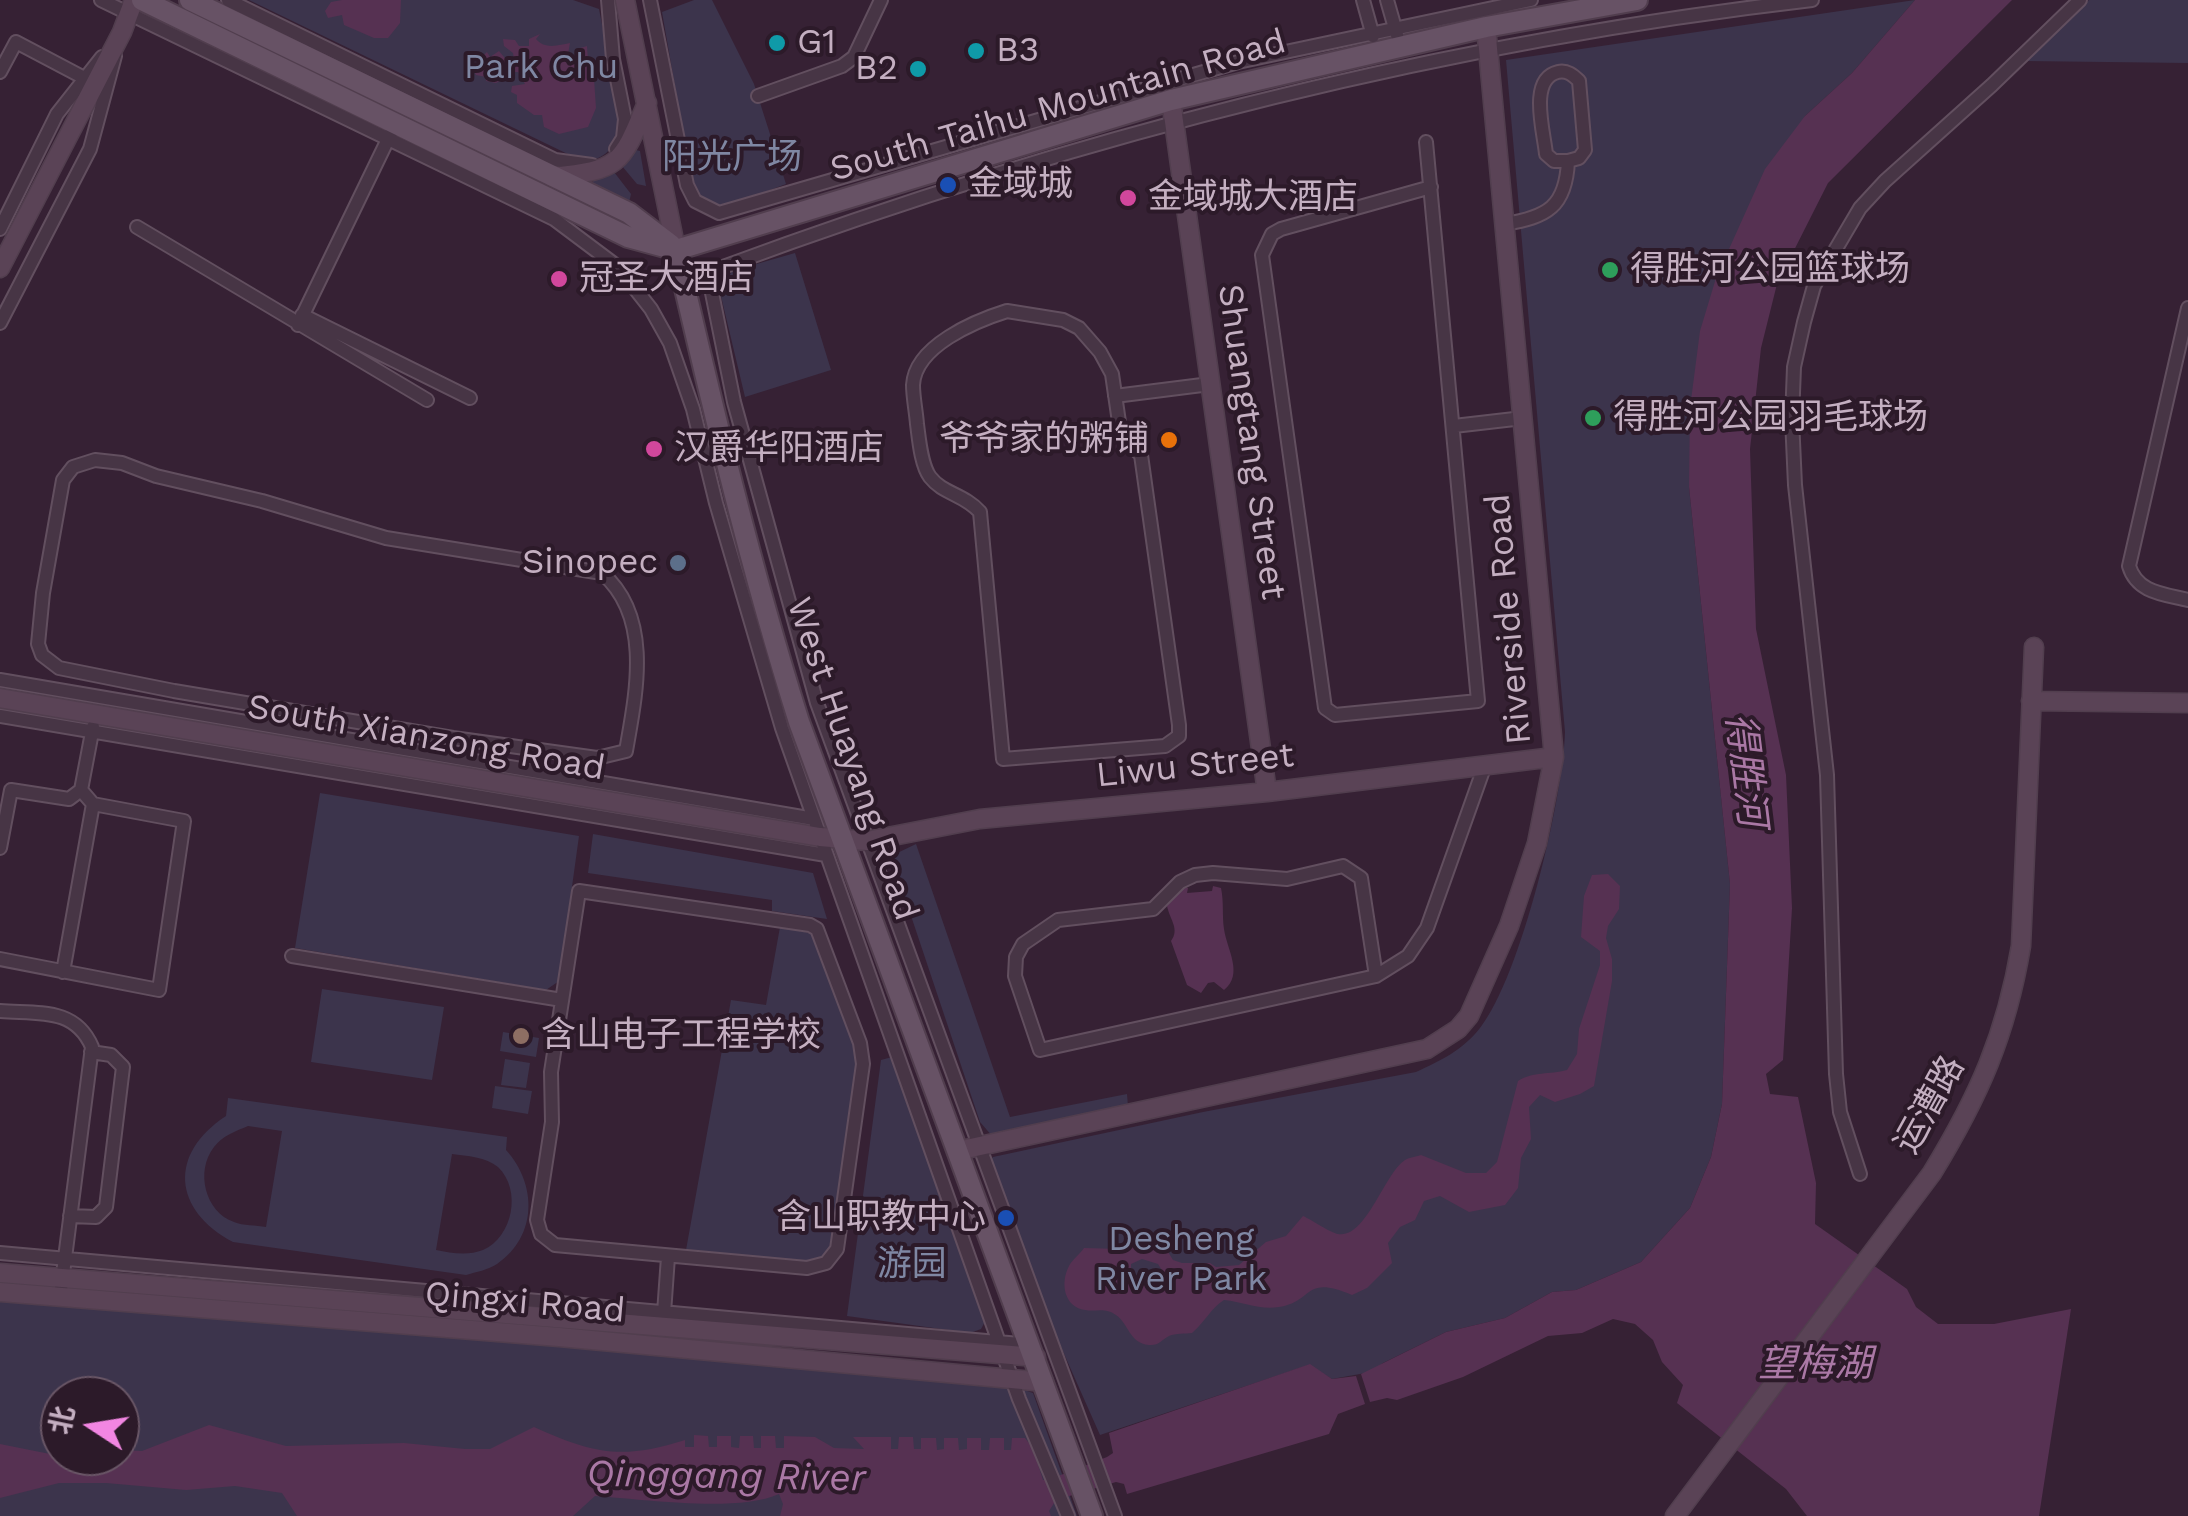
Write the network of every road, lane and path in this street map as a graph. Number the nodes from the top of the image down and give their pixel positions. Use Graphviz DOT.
graph roads {
  1 [pos="101,0"];
  2 [pos="190,0"];
  3 [pos="228,0"];
  4 [pos="608,0"];
  5 [pos="625,0"];
  6 [pos="650,0"];
  7 [pos="881,0"];
  8 [pos="1363,0"];
  9 [pos="1387,0"];
  10 [pos="1531,0"];
  11 [pos="1636,0"];
  12 [pos="1812,0"];
  13 [pos="2080,0"];
  14 [pos="135,4"];
  15 [pos="1486,27"];
  16 [pos="122,32"];
  17 [pos="1397,37"];
  18 [pos="1374,42"];
  19 [pos="1488,50"];
  20 [pos="0,72"];
  21 [pos="95,84"];
  22 [pos="758,96"];
  23 [pos="648,103"];
  24 [pos="1172,110"];
  25 [pos="396,122"];
  26 [pos="1426,142"];
  27 [pos="1568,161"];
  28 [pos="552,177"];
  29 [pos="1430,187"];
  30 [pos="1505,224"];
  31 [pos="0,228"];
  32 [pos="137,228"];
  33 [pos="676,250"];
  34 [pos="0,268"];
  35 [pos="2188,308"];
  36 [pos="300,320"];
  37 [pos="0,323"];
  38 [pos="2182,362"];
  39 [pos="1210,384"];
  40 [pos="1115,396"];
  41 [pos="470,398"];
  42 [pos="427,400"];
  43 [pos="1523,418"];
  44 [pos="1454,426"];
  45 [pos="2188,600"];
  46 [pos="2034,647"];
  47 [pos="2031,701"];
  48 [pos="2188,703"];
  49 [pos="1,707"];
  50 [pos="93,723"];
  51 [pos="362,723"];
  52 [pos="421,732"];
  53 [pos="359,751"];
  54 [pos="1554,757"];
  55 [pos="417,761"];
  56 [pos="1485,765"];
  57 [pos="81,790"];
  58 [pos="1266,792"];
  59 [pos="93,804"];
  60 [pos="820,837"];
  61 [pos="842,838"];
  62 [pos="867,841"];
  63 [pos="0,848"];
  64 [pos="292,956"];
  65 [pos="0,959"];
  66 [pos="63,972"];
  67 [pos="1376,976"];
  68 [pos="562,1000"];
  69 [pos="0,1011"];
  70 [pos="91,1052"];
  71 [pos="968,1149"];
  72 [pos="1860,1174"];
  73 [pos="70,1216"];
  74 [pos="0,1254"];
  75 [pos="668,1257"];
  76 [pos="0,1273"];
  77 [pos="62,1278"];
  78 [pos="0,1292"];
  79 [pos="356,1302"];
  80 [pos="669,1320"];
  81 [pos="354,1321"];
  82 [pos="673,1348"];
  83 [pos="1001,1348"];
  84 [pos="1034,1351"];
  85 [pos="1012,1379"];
  86 [pos="1044,1382"];
  87 [pos="1085,1464"];
  88 [pos="1094,1500"];
  89 [pos="1065,1510"];
  90 [pos="1115,1516"];
  91 [pos="1675,1516"];
  1 -- 14 [label="street"];
  2 -- 25 [label="main road"];
  3 -- 4 [label="street"];
  5 -- 23 [label="main road, West Huayang Road"];
  6 -- 18 [label="street"];
  7 -- 22 [label="street"];
  8 -- 18 [label="street"];
  9 -- 17 [label="street"];
  10 -- 17 [label="street"];
  11 -- 15 [label="main road, South Taihu Mountain Road"];
  12 -- 19 [label="street"];
  13 -- 72 [label="street"];
  14 -- 16 [label="main road"];
  14 -- 25 [label="main road"];
  15 -- 17 [label="main road, South Taihu Mountain Road"];
  15 -- 19 [label="main road, Riverside Road"];
  16 -- 21 [label="main road"];
  16 -- 31 [label="street"];
  16 -- 37 [label="street"];
  17 -- 18 [label="main road, South Taihu Mountain Road"];
  18 -- 24 [label="main road, South Taihu Mountain Road"];
  19 -- 24 [label="street"];
  19 -- 30 [label="main road, Riverside Road"];
  20 -- 21 [label="street"];
  21 -- 34 [label="main road"];
  23 -- 28 [label="main road"];
  23 -- 33 [label="main road, West Huayang Road"];
  24 -- 33 [label="main road, South Taihu Mountain Road"];
  24 -- 39 [label="main road, Shuangtang Street"];
  24 -- 62 [label="street"];
  25 -- 28 [label="main road"];
  25 -- 33 [label="main road"];
  25 -- 36 [label="street"];
  25 -- 60 [label="street"];
  26 -- 29 [label="street"];
  27 -- 27 [label="street"];
  27 -- 30 [label="street"];
  28 -- 33 [label="main road"];
  29 -- 44 [label="street"];
  29 -- 44 [label="street"];
  30 -- 43 [label="main road, Riverside Road"];
  32 -- 36 [label="street"];
  33 -- 61 [label="main road, West Huayang Road"];
  35 -- 38 [label="street"];
  36 -- 41 [label="street"];
  36 -- 42 [label="street"];
  38 -- 45 [label="street"];
  39 -- 40 [label="street"];
  39 -- 58 [label="main road, Shuangtang Street"];
  40 -- 40 [label="street"];
  43 -- 44 [label="street"];
  43 -- 54 [label="main road, Riverside Road"];
  46 -- 47 [label="main road, 运漕路"];
  47 -- 48 [label="main road"];
  47 -- 91 [label="main road, 运漕路"];
  49 -- 50 [label="main road, South Xianzong Road"];
  49 -- 53 [label="street"];
  50 -- 53 [label="main road, South Xianzong Road"];
  50 -- 57 [label="street"];
  50 -- 60 [label="street"];
  51 -- 52 [label="street"];
  51 -- 52 [label="street"];
  51 -- 53 [label="street"];
  52 -- 55 [label="street"];
  53 -- 55 [label="main road, South Xianzong Road"];
  54 -- 56 [label="main road, Liwu Street"];
  54 -- 71 [label="main road, Riverside Road"];
  55 -- 60 [label="main road, South Xianzong Road"];
  56 -- 58 [label="main road, Liwu Street"];
  56 -- 67 [label="street"];
  57 -- 59 [label="street"];
  57 -- 63 [label="street"];
  58 -- 62 [label="main road, Liwu Street"];
  59 -- 66 [label="street"];
  59 -- 66 [label="street"];
  60 -- 61 [label="main road, South Xianzong Road"];
  60 -- 83 [label="street"];
  61 -- 62 [label="main road, Liwu Street"];
  61 -- 71 [label="main road, West Huayang Road"];
  62 -- 71 [label="street"];
  64 -- 68 [label="street"];
  65 -- 66 [label="street"];
  67 -- 67 [label="street"];
  68 -- 75 [label="street"];
  68 -- 75 [label="street"];
  69 -- 70 [label="street"];
  70 -- 73 [label="street"];
  70 -- 73 [label="street"];
  71 -- 84 [label="main road, West Huayang Road"];
  71 -- 87 [label="street"];
  73 -- 77 [label="street"];
  74 -- 77 [label="street"];
  75 -- 80 [label="street"];
  76 -- 77 [label="main road, Qingxi Road"];
  77 -- 78 [label="main road, Qingxi Road"];
  77 -- 79 [label="main road, Qingxi Road"];
  77 -- 80 [label="street"];
  77 -- 81 [label="main road, Qingxi Road"];
  79 -- 80 [label="main road, Qingxi Road"];
  79 -- 81 [label="main road"];
  80 -- 82 [label="main road"];
  80 -- 83 [label="main road, Qingxi Road"];
  81 -- 82 [label="main road, Qingxi Road"];
  82 -- 85 [label="main road, Qingxi Road"];
  83 -- 84 [label="main road, Qingxi Road"];
  83 -- 85 [label="street"];
  84 -- 86 [label="main road, West Huayang Road"];
  85 -- 86 [label="main road, Qingxi Road"];
  85 -- 89 [label="street"];
  86 -- 87 [label="main road, West Huayang Road"];
  87 -- 88 [label="main road, West Huayang Road"];
  88 -- 90 [label="street"];
}
